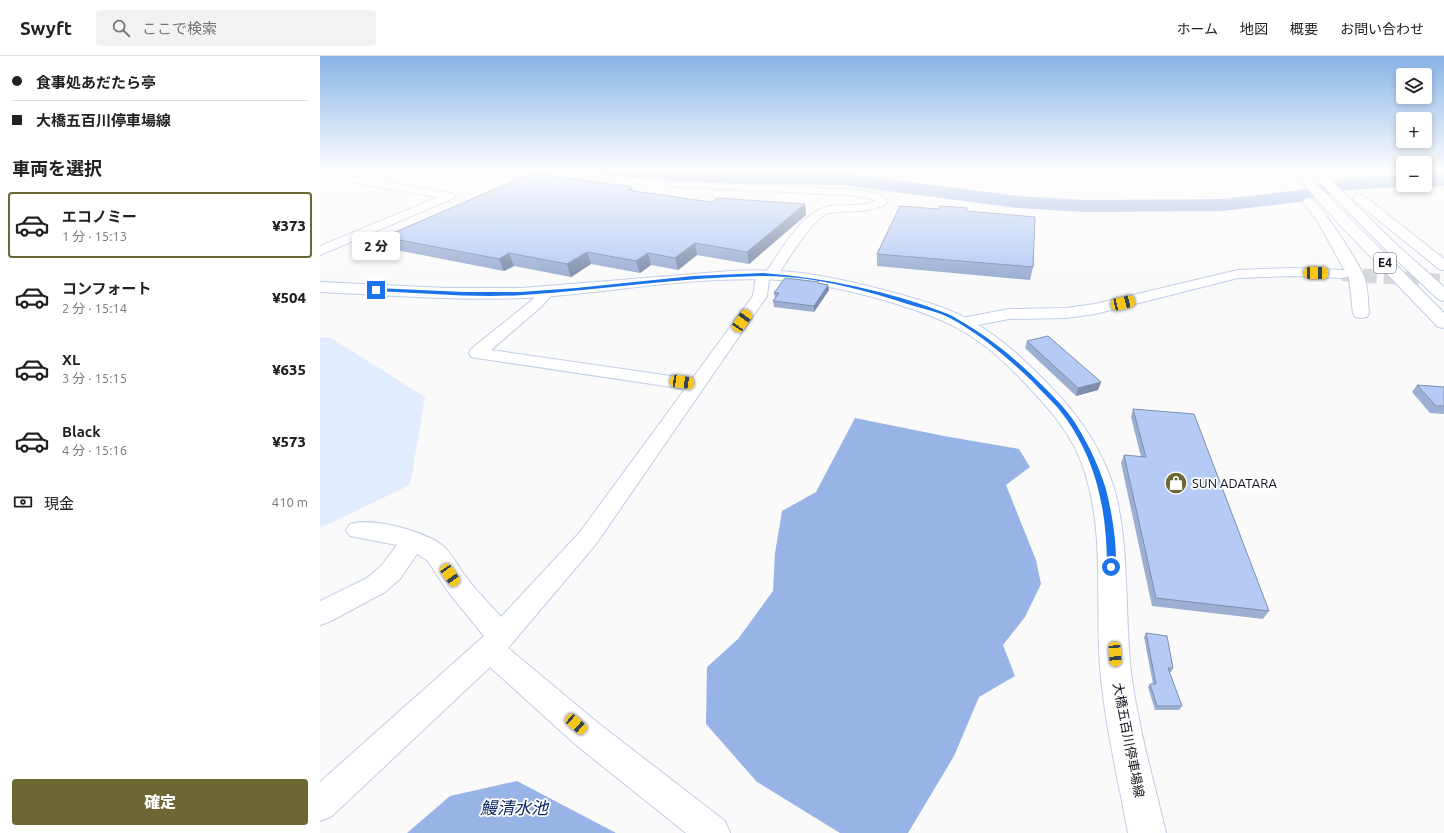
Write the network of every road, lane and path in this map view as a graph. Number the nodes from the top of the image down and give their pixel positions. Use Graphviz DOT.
graph roads {
  1 [pos="426,206"];
  2 [pos="872,206"];
  3 [pos="1320,206"];
  4 [pos="1321,206"];
  5 [pos="1351,206"];
  6 [pos="1369,206"];
  7 [pos="320,251"];
  8 [pos="1444,266"];
  9 [pos="1342,274"];
  10 [pos="767,275"];
  11 [pos="320,287"];
  12 [pos="547,292"];
  13 [pos="1444,296"];
  14 [pos="1361,313"];
  15 [pos="962,323"];
  16 [pos="1444,323"];
  17 [pos="697,385"];
  18 [pos="358,530"];
  19 [pos="413,541"];
  20 [pos="320,614"];
  21 [pos="496,643"];
  22 [pos="320,804"];
  23 [pos="713,833"];
  24 [pos="1148,833"];
  1 -- 7 [label="street"];
  2 -- 10 [label="street"];
  3 -- 14 [label="main road"];
  4 -- 16 [label="main road, E4"];
  5 -- 13 [label="main road, E4"];
  6 -- 8 [label="main road"];
  9 -- 15 [label="street"];
  10 -- 12 [label="main road, 大橋五百川停車場線"];
  10 -- 15 [label="main road, 大橋五百川停車場線"];
  10 -- 17 [label="street"];
  11 -- 12 [label="main road, 大橋五百川停車場線"];
  12 -- 17 [label="street"];
  15 -- 24 [label="main road, 大橋五百川停車場線"];
  17 -- 21 [label="street"];
  18 -- 19 [label="street"];
  19 -- 20 [label="street"];
  19 -- 21 [label="street"];
  21 -- 22 [label="street"];
  21 -- 23 [label="street"];
}
